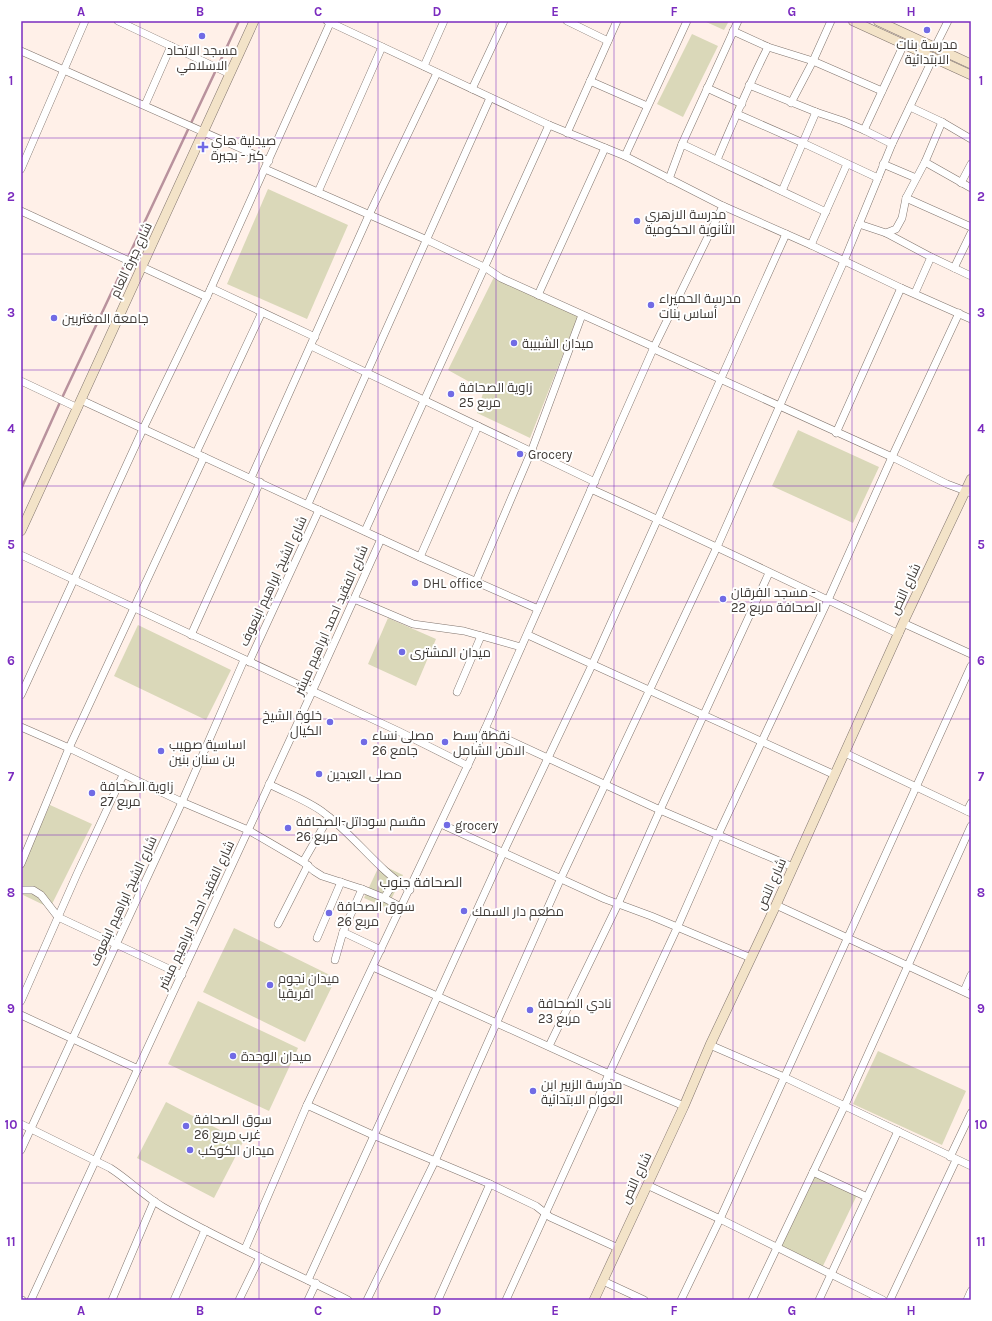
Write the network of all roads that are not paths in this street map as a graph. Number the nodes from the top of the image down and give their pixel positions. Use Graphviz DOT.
graph roads {
  1 [pos="85,21"];
  2 [pos="118,21"];
  3 [pos="254,21"];
  4 [pos="329,21"];
  5 [pos="444,21"];
  6 [pos="504,21"];
  7 [pos="567,21"];
  8 [pos="617,21"];
  9 [pos="686,21"];
  10 [pos="738,21"];
  11 [pos="831,21"];
  12 [pos="853,21"];
  13 [pos="878,21"];
  14 [pos="948,21"];
  15 [pos="733,31"];
  16 [pos="608,41"];
  17 [pos="904,44"];
  18 [pos="171,46"];
  19 [pos="382,47"];
  20 [pos="768,47"];
  21 [pos="935,47"];
  22 [pos="21,51"];
  23 [pos="933,58"];
  24 [pos="813,61"];
  25 [pos="971,64"];
  26 [pos="424,66"];
  27 [pos="64,69"];
  28 [pos="437,73"];
  29 [pos="230,74"];
  30 [pos="971,75"];
  31 [pos="590,81"];
  32 [pos="749,85"];
  33 [pos="708,88"];
  34 [pos="472,89"];
  35 [pos="882,91"];
  36 [pos="490,98"];
  37 [pos="791,103"];
  38 [pos="742,104"];
  39 [pos="145,105"];
  40 [pos="647,106"];
  41 [pos="910,107"];
  42 [pos="816,112"];
  43 [pos="737,114"];
  44 [pos="942,122"];
  45 [pos="549,125"];
  46 [pos="864,130"];
  47 [pos="204,132"];
  48 [pos="567,133"];
  49 [pos="971,139"];
  50 [pos="803,143"];
  51 [pos="682,144"];
  52 [pos="892,144"];
  53 [pos="605,148"];
  54 [pos="625,156"];
  55 [pos="269,160"];
  56 [pos="717,160"];
  57 [pos="924,162"];
  58 [pos="847,164"];
  59 [pos="883,164"];
  60 [pos="971,164"];
  61 [pos="21,169"];
  62 [pos="265,169"];
  63 [pos="878,178"];
  64 [pos="916,178"];
  65 [pos="669,179"];
  66 [pos="961,183"];
  67 [pos="971,188"];
  68 [pos="782,191"];
  69 [pos="318,192"];
  70 [pos="906,198"];
  71 [pos="723,206"];
  72 [pos="21,211"];
  73 [pos="826,212"];
  74 [pos="369,215"];
  75 [pos="859,224"];
  76 [pos="971,228"];
  77 [pos="886,233"];
  78 [pos="971,233"];
  79 [pos="786,234"];
  80 [pos="427,240"];
  81 [pos="811,245"];
  82 [pos="931,257"];
  83 [pos="844,262"];
  84 [pos="142,267"];
  85 [pos="486,268"];
  86 [pos="954,268"];
  87 [pos="971,276"];
  88 [pos="211,288"];
  89 [pos="901,288"];
  90 [pos="915,294"];
  91 [pos="538,295"];
  92 [pos="206,297"];
  93 [pos="262,312"];
  94 [pos="959,313"];
  95 [pos="582,315"];
  96 [pos="971,319"];
  97 [pos="315,337"];
  98 [pos="311,346"];
  99 [pos="654,348"];
  100 [pos="367,373"];
  101 [pos="720,379"];
  102 [pos="21,381"];
  103 [pos="424,400"];
  104 [pos="80,404"];
  105 [pos="778,406"];
  106 [pos="478,426"];
  107 [pos="143,429"];
  108 [pos="836,433"];
  109 [pos="531,452"];
  110 [pos="196,453"];
  111 [pos="204,457"];
  112 [pos="892,457"];
  113 [pos="251,478"];
  114 [pos="971,479"];
  115 [pos="260,482"];
  116 [pos="595,482"];
  117 [pos="591,489"];
  118 [pos="968,492"];
  119 [pos="308,504"];
  120 [pos="319,510"];
  121 [pos="657,519"];
  122 [pos="21,531"];
  123 [pos="365,531"];
  124 [pos="381,539"];
  125 [pos="716,547"];
  126 [pos="21,555"];
  127 [pos="420,557"];
  128 [pos="769,573"];
  129 [pos="74,580"];
  130 [pos="476,581"];
  131 [pos="354,599"];
  132 [pos="828,600"];
  133 [pos="135,608"];
  134 [pos="538,609"];
  135 [pos="903,623"];
  136 [pos="899,634"];
  137 [pos="191,635"];
  138 [pos="528,635"];
  139 [pos="481,636"];
  140 [pos="522,647"];
  141 [pos="971,654"];
  142 [pos="247,661"];
  143 [pos="592,665"];
  144 [pos="971,666"];
  145 [pos="648,690"];
  146 [pos="312,692"];
  147 [pos="457,692"];
  148 [pos="21,695"];
  149 [pos="704,715"];
  150 [pos="21,727"];
  151 [pos="485,729"];
  152 [pos="761,742"];
  153 [pos="69,748"];
  154 [pos="845,753"];
  155 [pos="548,758"];
  156 [pos="468,766"];
  157 [pos="122,774"];
  158 [pos="835,775"];
  159 [pos="269,784"];
  160 [pos="605,784"];
  161 [pos="916,787"];
  162 [pos="182,802"];
  163 [pos="971,803"];
  164 [pos="660,810"];
  165 [pos="969,812"];
  166 [pos="329,817"];
  167 [pos="441,824"];
  168 [pos="971,826"];
  169 [pos="248,830"];
  170 [pos="718,835"];
  171 [pos="503,854"];
  172 [pos="306,863"];
  173 [pos="21,864"];
  174 [pos="793,868"];
  175 [pos="561,878"];
  176 [pos="395,881"];
  177 [pos="341,882"];
  178 [pos="362,889"];
  179 [pos="21,890"];
  180 [pos="410,890"];
  181 [pos="384,898"];
  182 [pos="618,904"];
  183 [pos="776,906"];
  184 [pos="401,907"];
  185 [pos="58,917"];
  186 [pos="278,924"];
  187 [pos="678,928"];
  188 [pos="343,932"];
  189 [pos="848,937"];
  190 [pos="317,938"];
  191 [pos="116,944"];
  192 [pos="381,950"];
  193 [pos="751,958"];
  194 [pos="335,960"];
  195 [pos="909,966"];
  196 [pos="373,967"];
  197 [pos="182,975"];
  198 [pos="971,975"];
  199 [pos="964,991"];
  200 [pos="971,995"];
  201 [pos="438,996"];
  202 [pos="21,1001"];
  203 [pos="21,1015"];
  204 [pos="497,1023"];
  205 [pos="73,1038"];
  206 [pos="710,1045"];
  207 [pos="549,1046"];
  208 [pos="138,1069"];
  209 [pos="609,1074"];
  210 [pos="784,1077"];
  211 [pos="307,1105"];
  212 [pos="845,1105"];
  213 [pos="684,1106"];
  214 [pos="971,1113"];
  215 [pos="21,1124"];
  216 [pos="30,1128"];
  217 [pos="898,1131"];
  218 [pos="373,1135"];
  219 [pos="21,1150"];
  220 [pos="953,1158"];
  221 [pos="96,1160"];
  222 [pos="435,1161"];
  223 [pos="971,1166"];
  224 [pos="814,1172"];
  225 [pos="490,1184"];
  226 [pos="647,1185"];
  227 [pos="867,1197"];
  228 [pos="154,1201"];
  229 [pos="545,1213"];
  230 [pos="720,1219"];
  231 [pos="205,1230"];
  232 [pos="778,1247"];
  233 [pos="618,1248"];
  234 [pos="245,1249"];
  235 [pos="260,1257"];
  236 [pos="831,1274"];
  237 [pos="308,1280"];
  238 [pos="603,1281"];
  239 [pos="316,1284"];
  240 [pos="971,1291"];
  241 [pos="32,1300"];
  242 [pos="112,1300"];
  243 [pos="174,1300"];
  244 [pos="240,1300"];
  245 [pos="308,1300"];
  246 [pos="348,1300"];
  247 [pos="367,1300"];
  248 [pos="438,1300"];
  249 [pos="506,1300"];
  250 [pos="594,1300"];
  251 [pos="644,1300"];
  252 [pos="681,1300"];
  253 [pos="752,1300"];
  254 [pos="819,1300"];
  255 [pos="884,1300"];
  256 [pos="890,1300"];
  257 [pos="967,1300"];
  1 -- 27 [label="street"];
  2 -- 18 [label="street"];
  3 -- 29 [label="street, شارع جبرة العام"];
  4 -- 19 [label="street"];
  4 -- 55 [label="street"];
  5 -- 26 [label="street"];
  6 -- 34 [label="street"];
  7 -- 16 [label="street"];
  8 -- 16 [label="street"];
  9 -- 40 [label="street"];
  10 -- 15 [label="street"];
  11 -- 24 [label="street"];
  12 -- 17 [label="street"];
  13 -- 21 [label="street"];
  14 -- 21 [label="street"];
  15 -- 20 [label="street"];
  15 -- 33 [label="street"];
  16 -- 31 [label="street"];
  17 -- 23 [label="street"];
  17 -- 35 [label="street"];
  18 -- 29 [label="street"];
  18 -- 39 [label="street"];
  19 -- 26 [label="street"];
  19 -- 69 [label="street"];
  20 -- 24 [label="street"];
  20 -- 32 [label="street"];
  21 -- 25 [label="street"];
  22 -- 27 [label="street"];
  23 -- 30 [label="street"];
  23 -- 41 [label="street"];
  24 -- 35 [label="street"];
  24 -- 37 [label="street"];
  26 -- 28 [label="street"];
  27 -- 39 [label="street"];
  27 -- 61 [label="street"];
  28 -- 34 [label="street"];
  28 -- 74 [label="street"];
  29 -- 47 [label="street, شارع جبرة العام"];
  31 -- 40 [label="street"];
  31 -- 48 [label="street"];
  32 -- 37 [label="street"];
  32 -- 38 [label="street"];
  33 -- 38 [label="street"];
  33 -- 51 [label="street"];
  34 -- 36 [label="street"];
  35 -- 46 [label="street"];
  36 -- 45 [label="street"];
  36 -- 80 [label="street"];
  37 -- 42 [label="street"];
  38 -- 43 [label="street"];
  39 -- 47 [label="street"];
  40 -- 54 [label="street"];
  41 -- 44 [label="street"];
  41 -- 52 [label="street"];
  42 -- 46 [label="street"];
  42 -- 50 [label="street"];
  43 -- 50 [label="street"];
  43 -- 56 [label="street"];
  44 -- 49 [label="street"];
  44 -- 57 [label="street"];
  45 -- 48 [label="street"];
  45 -- 85 [label="street"];
  46 -- 52 [label="street"];
  47 -- 55 [label="street"];
  47 -- 84 [label="street, شارع جبرة العام"];
  48 -- 53 [label="street"];
  50 -- 58 [label="street"];
  50 -- 68 [label="street"];
  51 -- 56 [label="street"];
  51 -- 65 [label="street"];
  52 -- 59 [label="street"];
  53 -- 54 [label="street"];
  53 -- 91 [label="street"];
  54 -- 65 [label="street"];
  55 -- 62 [label="street"];
  56 -- 68 [label="street"];
  57 -- 64 [label="street"];
  57 -- 66 [label="street"];
  58 -- 63 [label="street"];
  58 -- 73 [label="street"];
  59 -- 63 [label="street"];
  59 -- 64 [label="street"];
  60 -- 66 [label="street"];
  62 -- 69 [label="street"];
  62 -- 88 [label="street"];
  63 -- 75 [label="street"];
  64 -- 70 [label="street"];
  65 -- 71 [label="street"];
  66 -- 67 [label="street"];
  68 -- 73 [label="street"];
  69 -- 74 [label="street"];
  70 -- 76 [label="street"];
  70 -- 77 [label="street"];
  71 -- 79 [label="street"];
  71 -- 99 [label="street"];
  72 -- 84 [label="street"];
  73 -- 81 [label="street"];
  74 -- 80 [label="street"];
  74 -- 97 [label="street"];
  75 -- 77 [label="street"];
  75 -- 83 [label="street"];
  77 -- 82 [label="street"];
  78 -- 86 [label="street"];
  79 -- 81 [label="street"];
  79 -- 101 [label="street"];
  80 -- 85 [label="street"];
  80 -- 100 [label="street"];
  81 -- 83 [label="street"];
  82 -- 86 [label="street"];
  82 -- 90 [label="street"];
  83 -- 89 [label="street"];
  83 -- 105 [label="street"];
  84 -- 92 [label="street"];
  84 -- 104 [label="street, شارع جبرة العام"];
  85 -- 91 [label="street"];
  85 -- 103 [label="street"];
  86 -- 87 [label="street"];
  88 -- 92 [label="street"];
  88 -- 93 [label="street"];
  89 -- 90 [label="street"];
  89 -- 108 [label="street"];
  90 -- 94 [label="street"];
  91 -- 95 [label="street"];
  92 -- 107 [label="street"];
  93 -- 97 [label="street"];
  93 -- 110 [label="street"];
  94 -- 96 [label="street"];
  94 -- 112 [label="street"];
  95 -- 99 [label="street"];
  95 -- 109 [label="street"];
  97 -- 98 [label="street"];
  98 -- 100 [label="street"];
  98 -- 113 [label="street"];
  99 -- 101 [label="street"];
  99 -- 116 [label="street"];
  100 -- 103 [label="street"];
  100 -- 119 [label="street"];
  101 -- 105 [label="street"];
  101 -- 121 [label="street"];
  102 -- 104 [label="street"];
  103 -- 106 [label="street"];
  103 -- 123 [label="street"];
  104 -- 107 [label="street"];
  104 -- 122 [label="street, شارع جبرة العام"];
  105 -- 108 [label="street"];
  105 -- 125 [label="street"];
  106 -- 109 [label="street"];
  106 -- 127 [label="street"];
  107 -- 110 [label="street"];
  107 -- 129 [label="street"];
  108 -- 112 [label="street"];
  109 -- 116 [label="street"];
  109 -- 130 [label="street"];
  110 -- 111 [label="street"];
  111 -- 113 [label="street"];
  111 -- 133 [label="street"];
  112 -- 118 [label="street"];
  112 -- 132 [label="street"];
  113 -- 115 [label="street"];
  114 -- 118 [label="street, شارع النص"];
  115 -- 119 [label="street"];
  115 -- 137 [label="street"];
  116 -- 117 [label="street"];
  117 -- 121 [label="street"];
  117 -- 134 [label="street"];
  118 -- 135 [label="street, شارع النص"];
  119 -- 120 [label="street"];
  120 -- 123 [label="street"];
  120 -- 142 [label="street, شارع الشيخ ابراهيم ابنعوف"];
  121 -- 125 [label="street"];
  121 -- 143 [label="street"];
  123 -- 124 [label="street"];
  124 -- 127 [label="street"];
  124 -- 131 [label="street, شارع الفقيد احمد ابراهيم مبشر"];
  125 -- 128 [label="street"];
  125 -- 145 [label="street"];
  126 -- 129 [label="street"];
  127 -- 130 [label="street"];
  128 -- 132 [label="street"];
  128 -- 149 [label="street"];
  129 -- 133 [label="street"];
  129 -- 148 [label="street"];
  130 -- 134 [label="street"];
  131 -- 139 [label="street"];
  131 -- 146 [label="street, شارع الفقيد احمد ابراهيم مبشر"];
  132 -- 136 [label="street"];
  132 -- 152 [label="street"];
  133 -- 137 [label="street"];
  133 -- 153 [label="street"];
  134 -- 138 [label="street"];
  135 -- 136 [label="street, شارع النص"];
  135 -- 141 [label="street"];
  136 -- 154 [label="street, شارع النص"];
  137 -- 142 [label="street"];
  138 -- 140 [label="street"];
  138 -- 143 [label="street"];
  139 -- 140 [label="street"];
  139 -- 147 [label="street"];
  140 -- 151 [label="street"];
  142 -- 146 [label="street"];
  142 -- 162 [label="street, شارع الشيخ ابراهيم ابنعوف"];
  143 -- 145 [label="street"];
  143 -- 155 [label="street"];
  144 -- 161 [label="street"];
  145 -- 149 [label="street"];
  145 -- 160 [label="street"];
  146 -- 156 [label="street"];
  146 -- 159 [label="street, شارع الفقيد احمد ابراهيم مبشر"];
  149 -- 152 [label="street"];
  149 -- 164 [label="street"];
  150 -- 153 [label="street"];
  151 -- 155 [label="street"];
  151 -- 156 [label="street"];
  152 -- 158 [label="street"];
  152 -- 170 [label="street"];
  153 -- 157 [label="street"];
  153 -- 173 [label="street"];
  154 -- 158 [label="street, شارع النص"];
  154 -- 161 [label="street"];
  155 -- 160 [label="street"];
  155 -- 171 [label="street"];
  156 -- 167 [label="street"];
  157 -- 162 [label="street"];
  157 -- 185 [label="street"];
  158 -- 174 [label="street, شارع النص"];
  159 -- 166 [label="street"];
  159 -- 169 [label="street, شارع الفقيد احمد ابراهيم مبشر"];
  160 -- 164 [label="street"];
  160 -- 175 [label="street"];
  161 -- 165 [label="street"];
  161 -- 189 [label="street"];
  162 -- 169 [label="street"];
  162 -- 191 [label="street, شارع الشيخ ابراهيم ابنعوف"];
  163 -- 165 [label="street"];
  164 -- 170 [label="street"];
  164 -- 182 [label="street"];
  166 -- 172 [label="street"];
  166 -- 176 [label="street"];
  167 -- 171 [label="street"];
  167 -- 180 [label="street"];
  168 -- 195 [label="street"];
  169 -- 172 [label="street"];
  169 -- 197 [label="street, شارع الفقيد احمد ابراهيم مبشر"];
  170 -- 174 [label="street"];
  170 -- 187 [label="street"];
  171 -- 175 [label="street"];
  171 -- 201 [label="street"];
  172 -- 177 [label="street"];
  172 -- 186 [label="street"];
  174 -- 183 [label="street, شارع النص"];
  175 -- 182 [label="street"];
  175 -- 204 [label="street"];
  176 -- 180 [label="street"];
  176 -- 181 [label="street"];
  177 -- 178 [label="street"];
  177 -- 190 [label="street"];
  178 -- 181 [label="street"];
  178 -- 188 [label="street"];
  179 -- 185 [label="street"];
  180 -- 184 [label="street"];
  181 -- 184 [label="street"];
  182 -- 187 [label="street"];
  182 -- 207 [label="street"];
  183 -- 189 [label="street"];
  183 -- 193 [label="street, شارع النص"];
  184 -- 192 [label="street"];
  185 -- 191 [label="street"];
  185 -- 202 [label="street"];
  187 -- 193 [label="street"];
  187 -- 209 [label="street"];
  188 -- 192 [label="street"];
  188 -- 194 [label="street"];
  189 -- 195 [label="street"];
  189 -- 210 [label="street"];
  191 -- 197 [label="street"];
  191 -- 205 [label="street, شارع الشيخ ابراهيم ابنعوف"];
  192 -- 196 [label="street"];
  193 -- 206 [label="street, شارع النص"];
  195 -- 199 [label="street"];
  195 -- 212 [label="street"];
  196 -- 201 [label="street"];
  196 -- 211 [label="street"];
  197 -- 208 [label="street, شارع الفقيد احمد ابراهيم مبشر"];
  198 -- 199 [label="street"];
  199 -- 200 [label="street"];
  201 -- 204 [label="street"];
  201 -- 218 [label="street"];
  203 -- 205 [label="street"];
  204 -- 207 [label="street"];
  204 -- 222 [label="street"];
  205 -- 208 [label="street"];
  205 -- 216 [label="street, شارع الشيخ ابراهيم ابنعوف"];
  206 -- 210 [label="street"];
  206 -- 213 [label="street, شارع النص"];
  207 -- 209 [label="street"];
  208 -- 221 [label="street, شارع الفقيد احمد ابراهيم مبشر"];
  209 -- 213 [label="street"];
  209 -- 229 [label="street"];
  210 -- 212 [label="street"];
  210 -- 230 [label="street"];
  211 -- 218 [label="street"];
  211 -- 234 [label="street"];
  212 -- 217 [label="street"];
  212 -- 224 [label="street"];
  213 -- 226 [label="street, شارع النص"];
  214 -- 220 [label="street"];
  215 -- 216 [label="street"];
  216 -- 219 [label="street, شارع الشيخ ابراهيم ابنعوف"];
  216 -- 221 [label="street"];
  217 -- 220 [label="street"];
  217 -- 227 [label="street"];
  218 -- 222 [label="street"];
  218 -- 237 [label="street"];
  220 -- 223 [label="street"];
  220 -- 256 [label="street"];
  221 -- 228 [label="street"];
  221 -- 241 [label="street, شارع الفقيد احمد ابراهيم مبشر"];
  222 -- 225 [label="street"];
  222 -- 247 [label="street"];
  224 -- 227 [label="street"];
  224 -- 232 [label="street"];
  225 -- 229 [label="street"];
  225 -- 248 [label="street"];
  226 -- 230 [label="street"];
  226 -- 233 [label="street, شارع النص"];
  227 -- 236 [label="street"];
  228 -- 231 [label="street"];
  228 -- 242 [label="street"];
  229 -- 233 [label="street"];
  229 -- 249 [label="street"];
  230 -- 232 [label="street"];
  230 -- 252 [label="street"];
  231 -- 234 [label="street"];
  231 -- 243 [label="street"];
  232 -- 236 [label="street"];
  232 -- 253 [label="street"];
  233 -- 238 [label="street, شارع النص"];
  234 -- 235 [label="street"];
  235 -- 237 [label="street"];
  235 -- 244 [label="street"];
  236 -- 254 [label="street"];
  236 -- 255 [label="street"];
  237 -- 239 [label="street"];
  238 -- 250 [label="street, شارع النص"];
  238 -- 251 [label="street"];
  239 -- 245 [label="street"];
  239 -- 246 [label="street"];
  240 -- 257 [label="street"];
}
